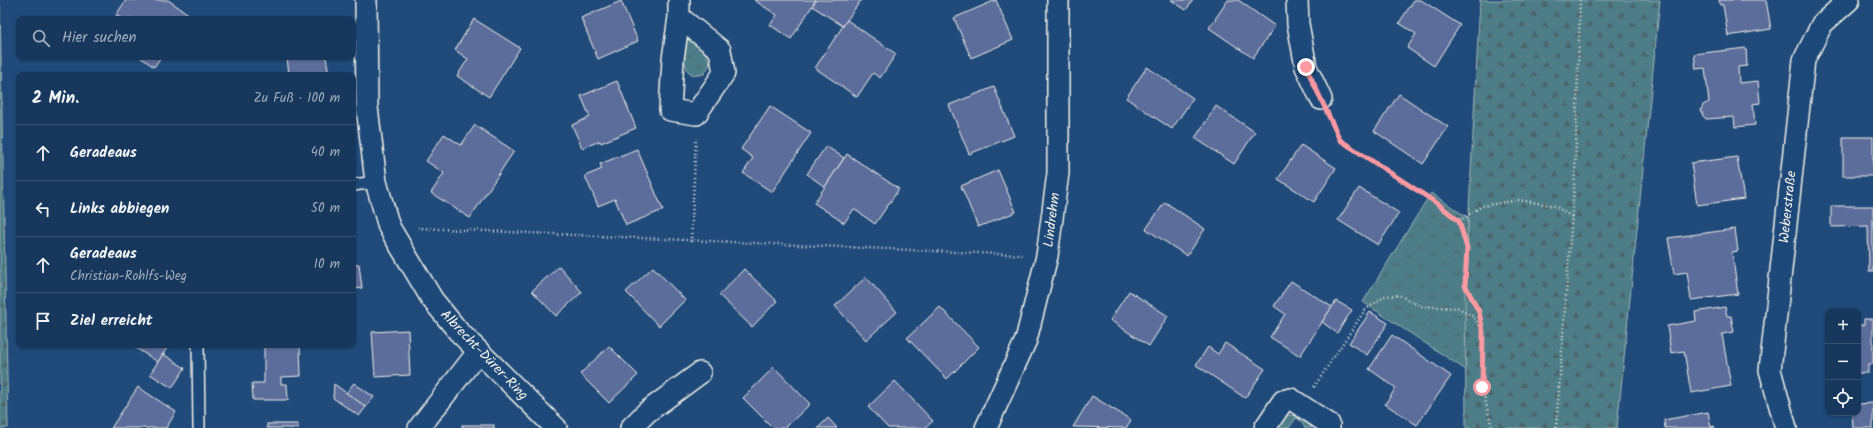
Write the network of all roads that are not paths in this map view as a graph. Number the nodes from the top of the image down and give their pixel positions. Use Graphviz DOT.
graph roads {
  1 [pos="366,0"];
  2 [pos="1058,0"];
  3 [pos="1297,0"];
  4 [pos="1849,0"];
  5 [pos="679,8"];
  6 [pos="1321,99"];
  7 [pos="376,182"];
  8 [pos="356,185"];
  9 [pos="198,348"];
  10 [pos="478,352"];
  11 [pos="700,373"];
  12 [pos="199,428"];
  13 [pos="419,428"];
  14 [pos="556,428"];
  15 [pos="631,428"];
  16 [pos="986,428"];
  17 [pos="1265,428"];
  18 [pos="1329,428"];
  19 [pos="1786,428"];
  1 -- 7 [label="street, Albrecht-Dürer-Ring"];
  2 -- 16 [label="street, Lindrehm"];
  3 -- 6 [label="street"];
  4 -- 19 [label="street, Weberstraße"];
  5 -- 5 [label="street"];
  7 -- 8 [label="lane"];
  7 -- 10 [label="street, Albrecht-Dürer-Ring"];
  9 -- 12 [label="lane"];
  10 -- 13 [label="street"];
  10 -- 14 [label="street, Albrecht-Dürer-Ring"];
  11 -- 15 [label="street"];
  17 -- 18 [label="street"];
}
